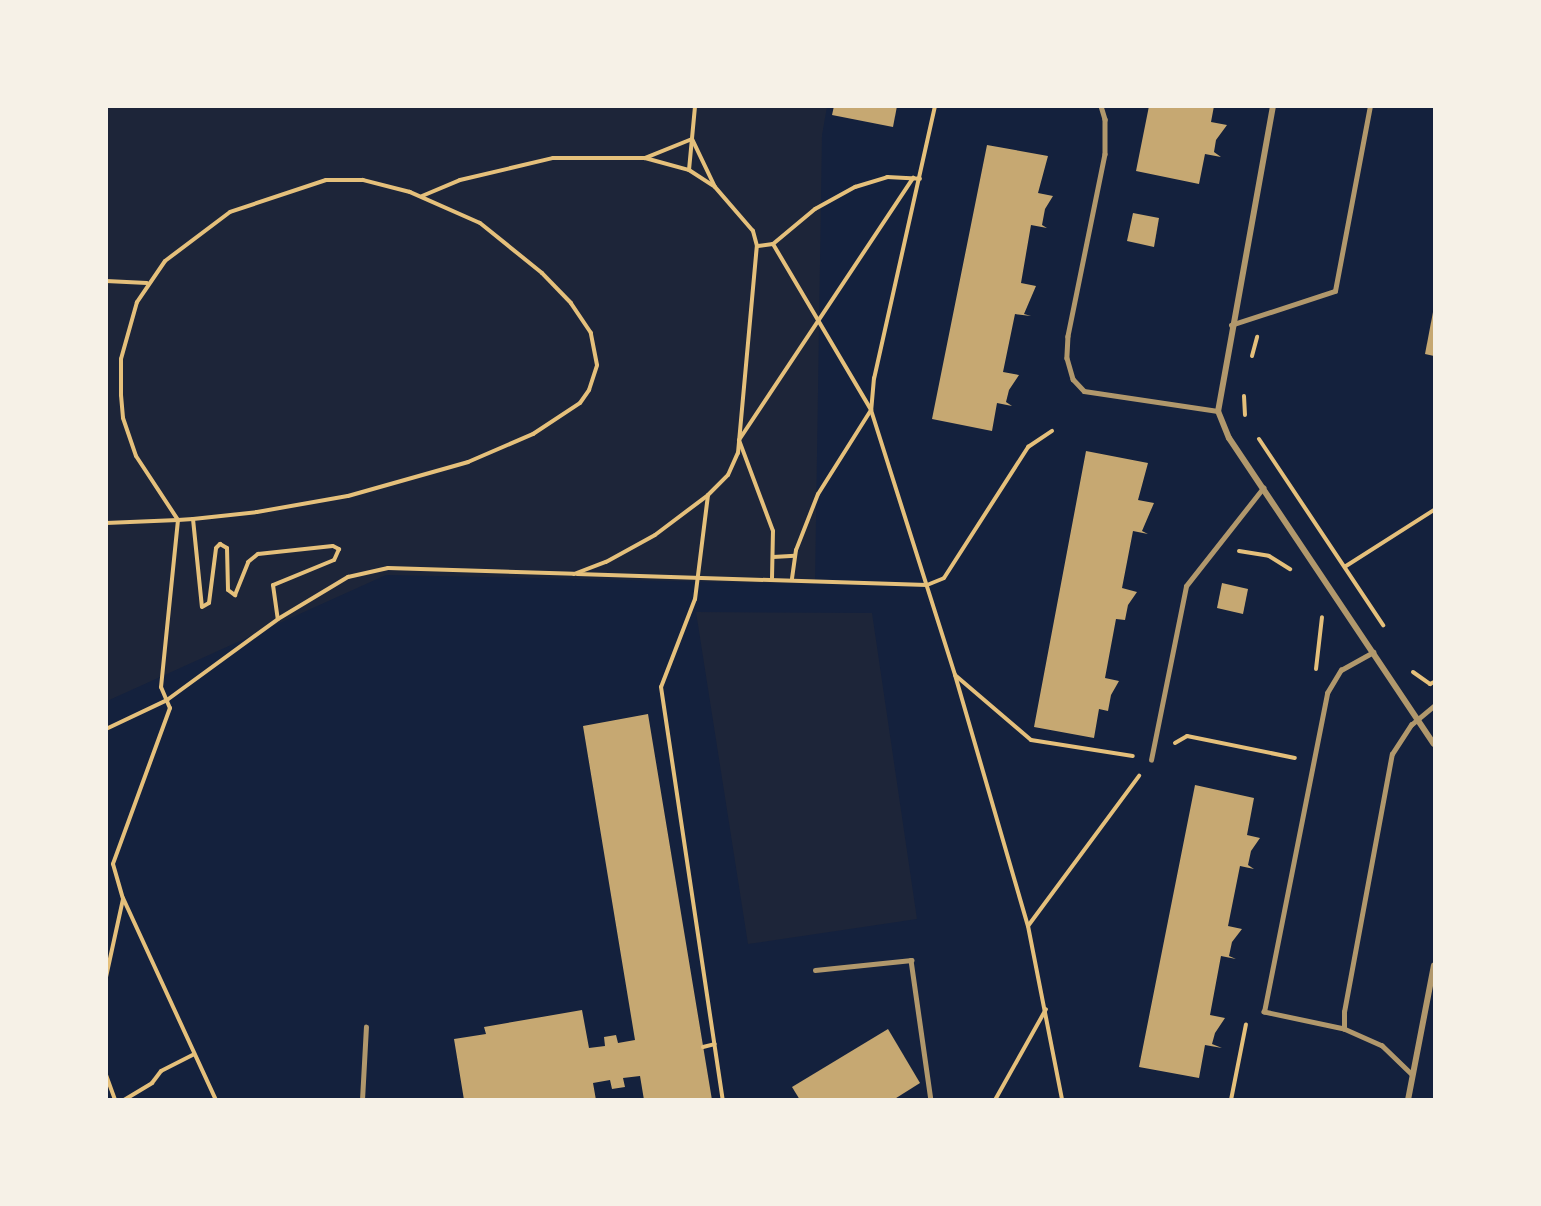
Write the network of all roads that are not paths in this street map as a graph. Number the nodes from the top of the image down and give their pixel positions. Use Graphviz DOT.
graph roads {
  1 [pos="1101,106"];
  2 [pos="1273,106"];
  3 [pos="1370,106"];
  4 [pos="1231,325"];
  5 [pos="1218,411"];
  6 [pos="1263,488"];
  7 [pos="1373,652"];
  8 [pos="1434,706"];
  9 [pos="1419,719"];
  10 [pos="1434,744"];
  11 [pos="1151,760"];
  12 [pos="1434,964"];
  13 [pos="815,970"];
  14 [pos="366,1027"];
  15 [pos="1344,1029"];
  16 [pos="1412,1075"];
  17 [pos="362,1100"];
  18 [pos="931,1100"];
  19 [pos="1408,1100"];
  1 -- 5 [label="lane"];
  2 -- 4 [label="street"];
  3 -- 4 [label="lane"];
  4 -- 5 [label="street"];
  5 -- 6 [label="street"];
  6 -- 7 [label="street"];
  6 -- 11 [label="lane"];
  7 -- 9 [label="street"];
  7 -- 15 [label="lane"];
  8 -- 9 [label="lane"];
  9 -- 10 [label="street"];
  9 -- 15 [label="lane"];
  12 -- 16 [label="street"];
  13 -- 18 [label="lane"];
  14 -- 17 [label="lane"];
  15 -- 16 [label="lane"];
  16 -- 19 [label="street"];
}
